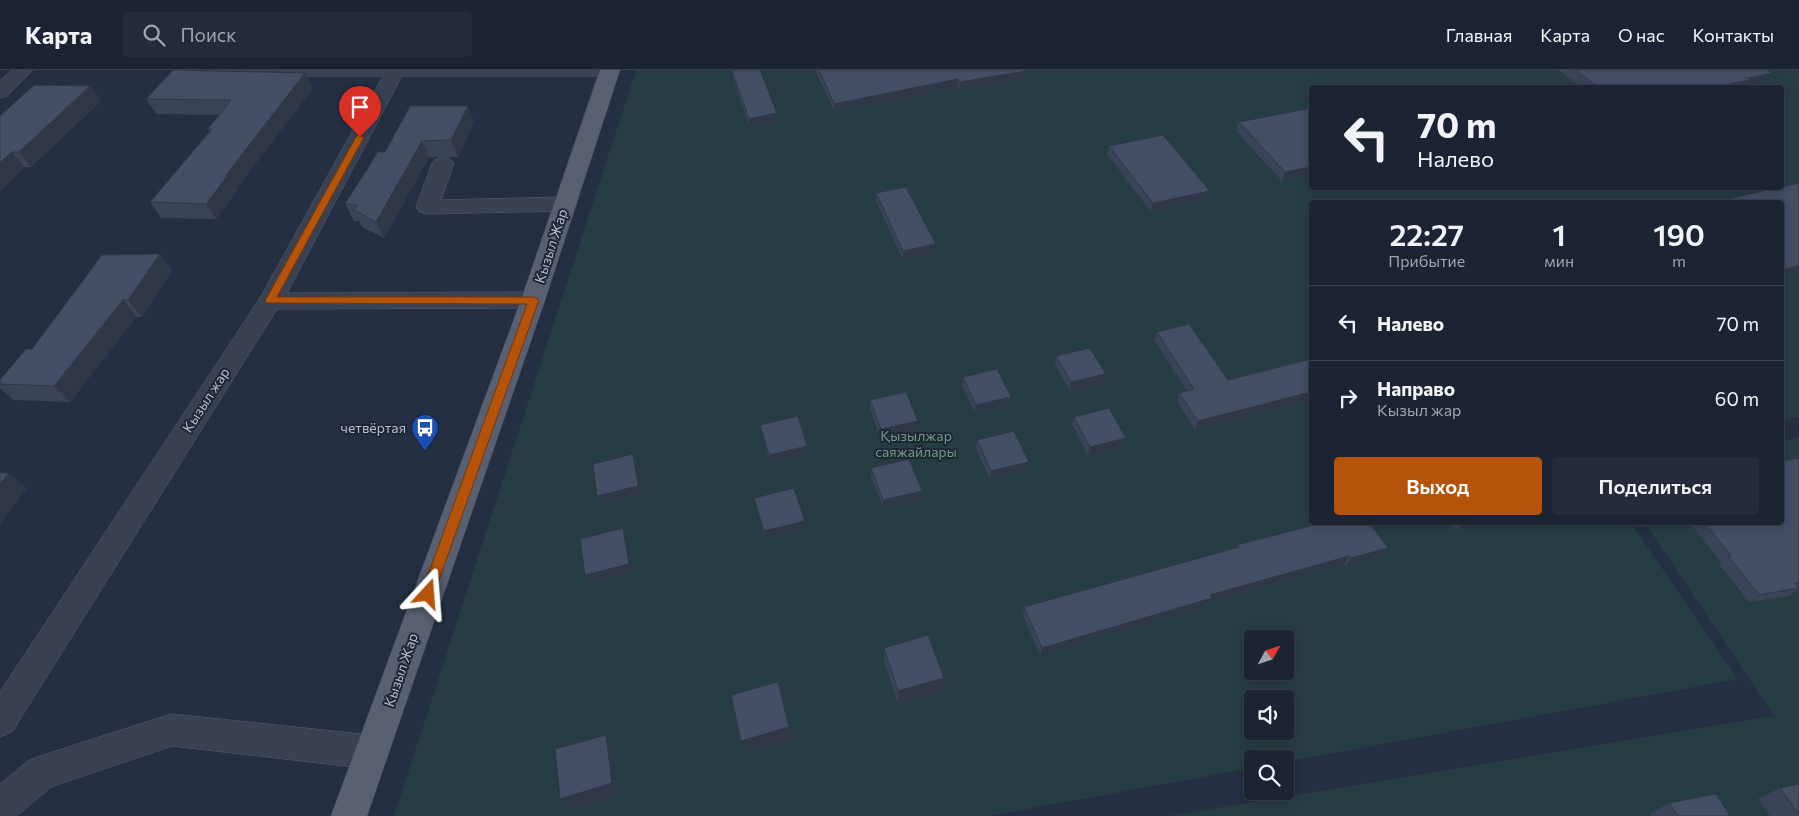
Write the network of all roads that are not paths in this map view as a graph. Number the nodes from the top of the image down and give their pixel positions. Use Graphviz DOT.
graph roads {
  1 [pos="23,70"];
  2 [pos="219,70"];
  3 [pos="598,70"];
  4 [pos="610,70"];
  5 [pos="396,71"];
  6 [pos="0,92"];
  7 [pos="443,163"];
  8 [pos="565,204"];
  9 [pos="534,300"];
  10 [pos="270,301"];
  11 [pos="0,721"];
  12 [pos="371,752"];
  13 [pos="0,807"];
  14 [pos="349,816"];
  1 -- 6 [label="street"];
  2 -- 5 [label="street"];
  3 -- 5 [label="street"];
  4 -- 8 [label="main road, Кызыл Жар"];
  5 -- 10 [label="street, Кызыл жар"];
  7 -- 8 [label="street"];
  8 -- 9 [label="main road, Кызыл Жар"];
  9 -- 10 [label="street"];
  9 -- 12 [label="main road, Кызыл Жар"];
  10 -- 11 [label="street, Кызыл жар"];
  12 -- 13 [label="street"];
  12 -- 14 [label="main road, Кызыл Жар"];
}
